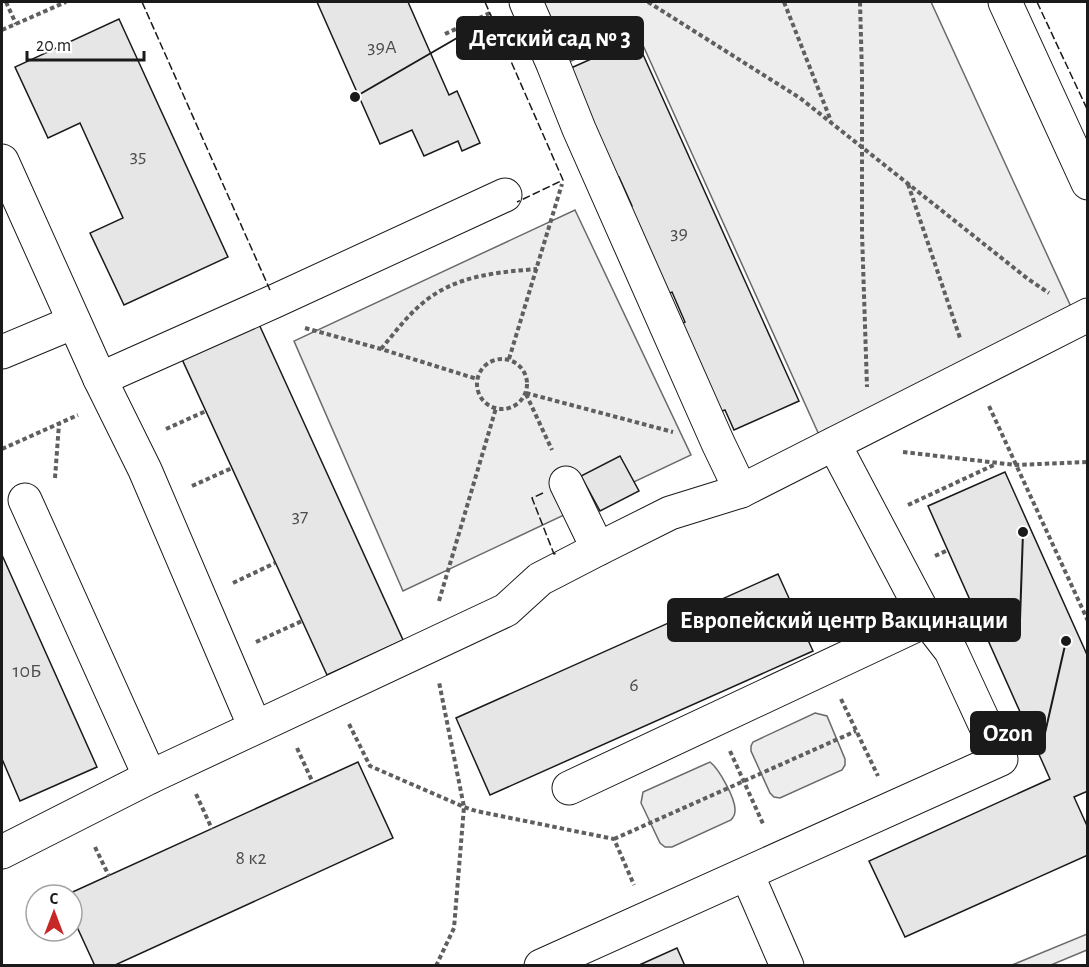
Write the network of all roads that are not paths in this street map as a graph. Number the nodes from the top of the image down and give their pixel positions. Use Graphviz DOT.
graph roads {
  1 [pos="1005,2"];
  2 [pos="512,6"];
  3 [pos="2,161"];
  4 [pos="1088,183"];
  5 [pos="505,195"];
  6 [pos="1088,315"];
  7 [pos="74,322"];
  8 [pos="2,352"];
  9 [pos="105,389"];
  10 [pos="834,444"];
  11 [pos="567,483"];
  12 [pos="741,491"];
  13 [pos="25,500"];
  14 [pos="598,549"];
  15 [pos="927,620"];
  16 [pos="255,727"];
  17 [pos="150,777"];
  18 [pos="569,788"];
  19 [pos="2,852"];
  20 [pos="747,874"];
  21 [pos="541,966"];
  22 [pos="787,966"];
  1 -- 4 [label="main road"];
  2 -- 12 [label="main road"];
  3 -- 7 [label="main road"];
  5 -- 9 [label="main road"];
  6 -- 10 [label="main road"];
  7 -- 8 [label="main road"];
  7 -- 9 [label="main road"];
  9 -- 16 [label="main road"];
  10 -- 12 [label="main road"];
  10 -- 15 [label="main road"];
  11 -- 14 [label="main road"];
  12 -- 14 [label="main road"];
  13 -- 17 [label="main road"];
  14 -- 16 [label="main road"];
  15 -- 18 [label="main road"];
  15 -- 20 [label="main road"];
  16 -- 17 [label="main road"];
  17 -- 19 [label="main road"];
  20 -- 21 [label="main road"];
  20 -- 22 [label="main road"];
}
